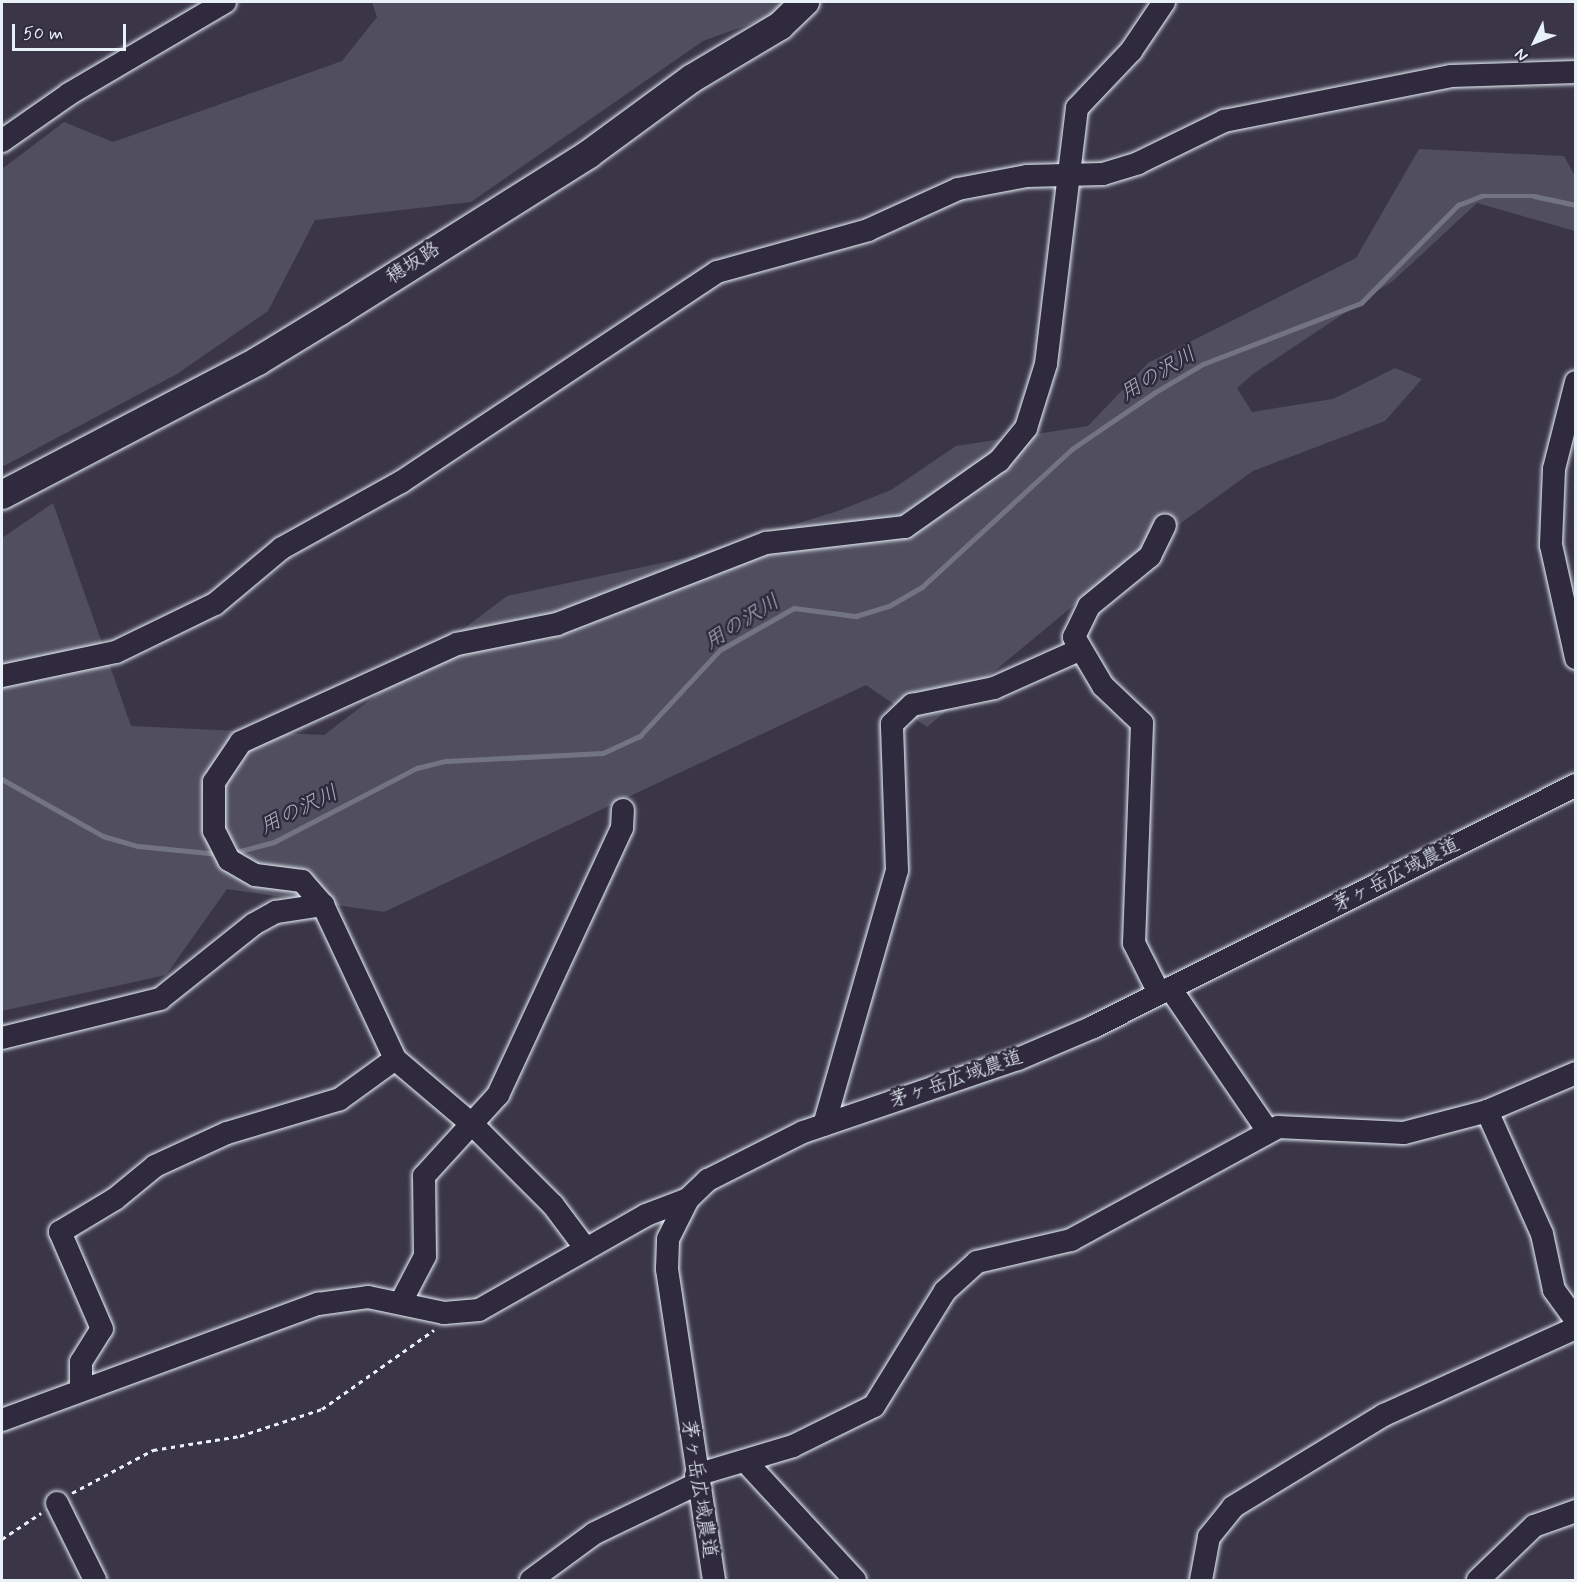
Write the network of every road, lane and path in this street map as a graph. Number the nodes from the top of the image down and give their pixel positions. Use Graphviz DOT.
graph roads {
  1 [pos="225,2"];
  2 [pos="805,2"];
  3 [pos="1164,2"];
  4 [pos="1575,72"];
  5 [pos="2,141"];
  6 [pos="1065,178"];
  7 [pos="1575,382"];
  8 [pos="2,495"];
  9 [pos="1165,525"];
  10 [pos="1081,649"];
  11 [pos="1575,658"];
  12 [pos="2,675"];
  13 [pos="1575,785"];
  14 [pos="623,810"];
  15 [pos="323,905"];
  16 [pos="1164,990"];
  17 [pos="2,1038"];
  18 [pos="396,1059"];
  19 [pos="1575,1073"];
  20 [pos="1487,1111"];
  21 [pos="824,1125"];
  22 [pos="474,1126"];
  23 [pos="1268,1131"];
  24 [pos="688,1199"];
  25 [pos="586,1249"];
  26 [pos="401,1302"];
  27 [pos="455,1314"];
  28 [pos="1575,1320"];
  29 [pos="1575,1328"];
  30 [pos="81,1389"];
  31 [pos="2,1420"];
  32 [pos="747,1463"];
  33 [pos="696,1479"];
  34 [pos="57,1503"];
  35 [pos="1575,1511"];
  36 [pos="2,1539"];
  37 [pos="95,1581"];
  38 [pos="531,1581"];
  39 [pos="714,1581"];
  40 [pos="855,1581"];
  41 [pos="1201,1581"];
  42 [pos="1478,1581"];
  1 -- 5 [label="street"];
  2 -- 8 [label="main road, 穂坂路"];
  3 -- 6 [label="street"];
  4 -- 6 [label="street"];
  6 -- 12 [label="street"];
  6 -- 15 [label="street"];
  7 -- 11 [label="street"];
  9 -- 10 [label="street"];
  10 -- 16 [label="street"];
  10 -- 21 [label="street"];
  13 -- 16 [label="street, 茅ヶ岳広域農道"];
  14 -- 22 [label="street"];
  15 -- 17 [label="street"];
  15 -- 18 [label="street"];
  16 -- 21 [label="street, 茅ヶ岳広域農道"];
  16 -- 23 [label="street"];
  18 -- 22 [label="street"];
  18 -- 30 [label="street"];
  19 -- 20 [label="street"];
  20 -- 23 [label="street"];
  20 -- 28 [label="street"];
  21 -- 24 [label="street, 茅ヶ岳広域農道"];
  22 -- 25 [label="street"];
  22 -- 26 [label="street"];
  23 -- 32 [label="street"];
  24 -- 25 [label="street"];
  24 -- 33 [label="street, 茅ヶ岳広域農道"];
  25 -- 27 [label="street"];
  26 -- 27 [label="street"];
  26 -- 30 [label="street"];
  27 -- 34 [label="path"];
  29 -- 41 [label="street"];
  30 -- 31 [label="street"];
  32 -- 33 [label="street"];
  32 -- 40 [label="street"];
  33 -- 38 [label="street"];
  33 -- 39 [label="street, 茅ヶ岳広域農道"];
  34 -- 36 [label="path"];
  34 -- 37 [label="street"];
  35 -- 42 [label="street"];
}
